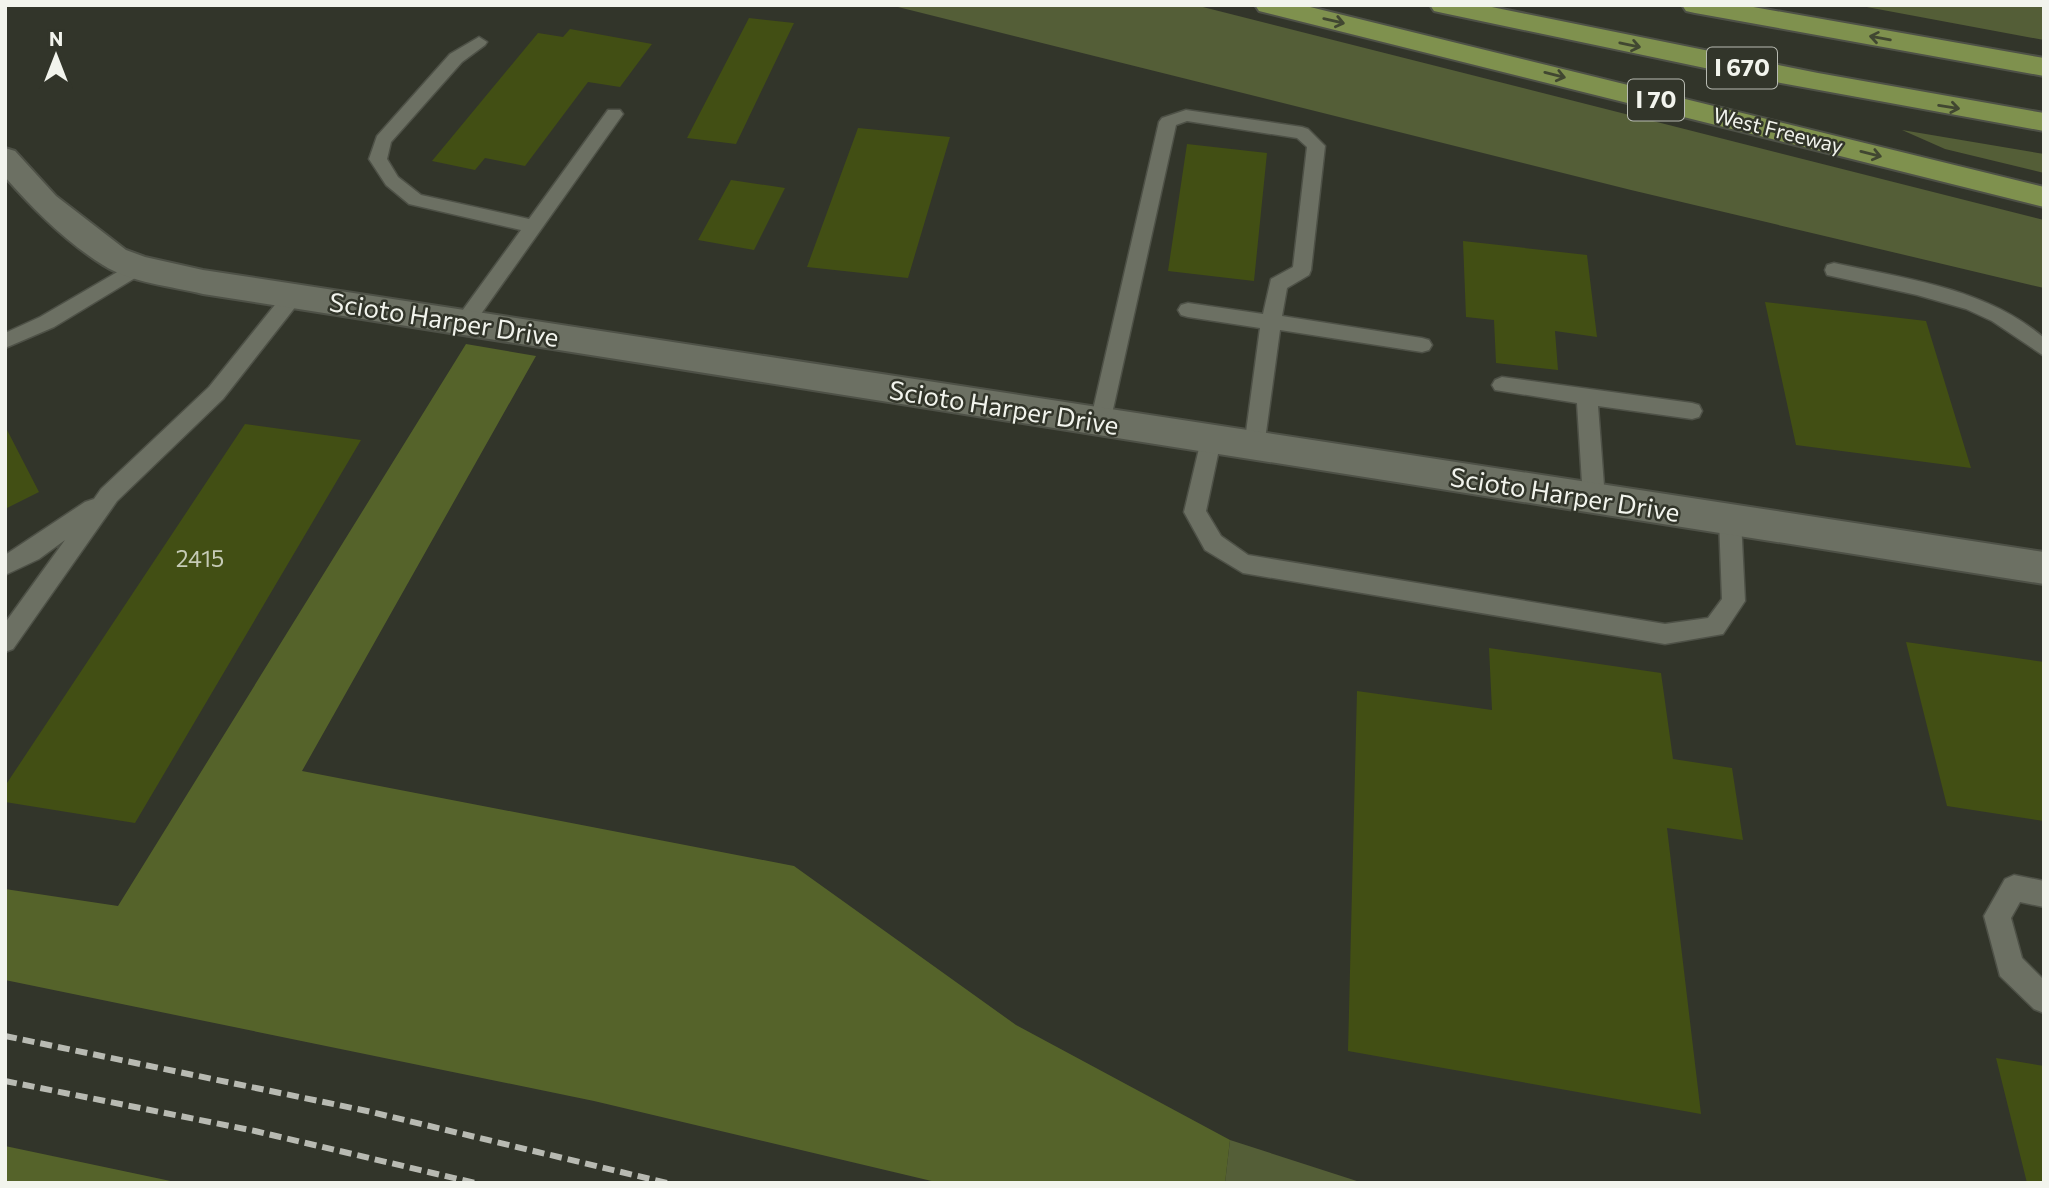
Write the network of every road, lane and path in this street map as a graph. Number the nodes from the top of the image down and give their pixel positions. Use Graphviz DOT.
graph roads {
  1 [pos="1268,5"];
  2 [pos="1443,5"];
  3 [pos="1695,5"];
  4 [pos="479,42"];
  5 [pos="2044,67"];
  6 [pos="614,114"];
  7 [pos="2044,122"];
  8 [pos="7,164"];
  9 [pos="2044,197"];
  10 [pos="534,226"];
  11 [pos="138,267"];
  12 [pos="1834,270"];
  13 [pos="293,296"];
  14 [pos="1188,310"];
  15 [pos="1271,322"];
  16 [pos="464,323"];
  17 [pos="5,341"];
  18 [pos="1422,345"];
  19 [pos="2044,349"];
  20 [pos="1502,386"];
  21 [pos="1587,397"];
  22 [pos="1692,411"];
  23 [pos="1100,423"];
  24 [pos="1211,440"];
  25 [pos="1254,447"];
  26 [pos="109,495"];
  27 [pos="1594,499"];
  28 [pos="1730,520"];
  29 [pos="5,566"];
  30 [pos="2044,568"];
  31 [pos="5,642"];
  32 [pos="2044,894"];
  33 [pos="2044,999"];
  1 -- 9 [label="highway, West Freeway / I 70, one-way"];
  2 -- 7 [label="highway, I 670, one-way"];
  5 -- 3 [label="highway, I 670, one-way"];
  4 -- 10 [label="lane"];
  6 -- 10 [label="lane"];
  8 -- 11 [label="street, Scioto Harper Drive"];
  10 -- 16 [label="lane"];
  11 -- 13 [label="street, Scioto Harper Drive"];
  11 -- 17 [label="lane"];
  12 -- 19 [label="lane"];
  13 -- 16 [label="street, Scioto Harper Drive"];
  13 -- 26 [label="lane"];
  14 -- 15 [label="lane"];
  15 -- 18 [label="lane"];
  15 -- 23 [label="lane"];
  15 -- 25 [label="lane"];
  16 -- 23 [label="street, Scioto Harper Drive"];
  20 -- 21 [label="lane"];
  21 -- 22 [label="lane"];
  21 -- 27 [label="lane"];
  23 -- 24 [label="street, Scioto Harper Drive"];
  24 -- 25 [label="street, Scioto Harper Drive"];
  24 -- 28 [label="lane"];
  25 -- 27 [label="street, Scioto Harper Drive"];
  26 -- 29 [label="lane"];
  26 -- 31 [label="lane"];
  27 -- 28 [label="street, Scioto Harper Drive"];
  28 -- 30 [label="street, Scioto Harper Drive"];
  32 -- 33 [label="lane"];
}
